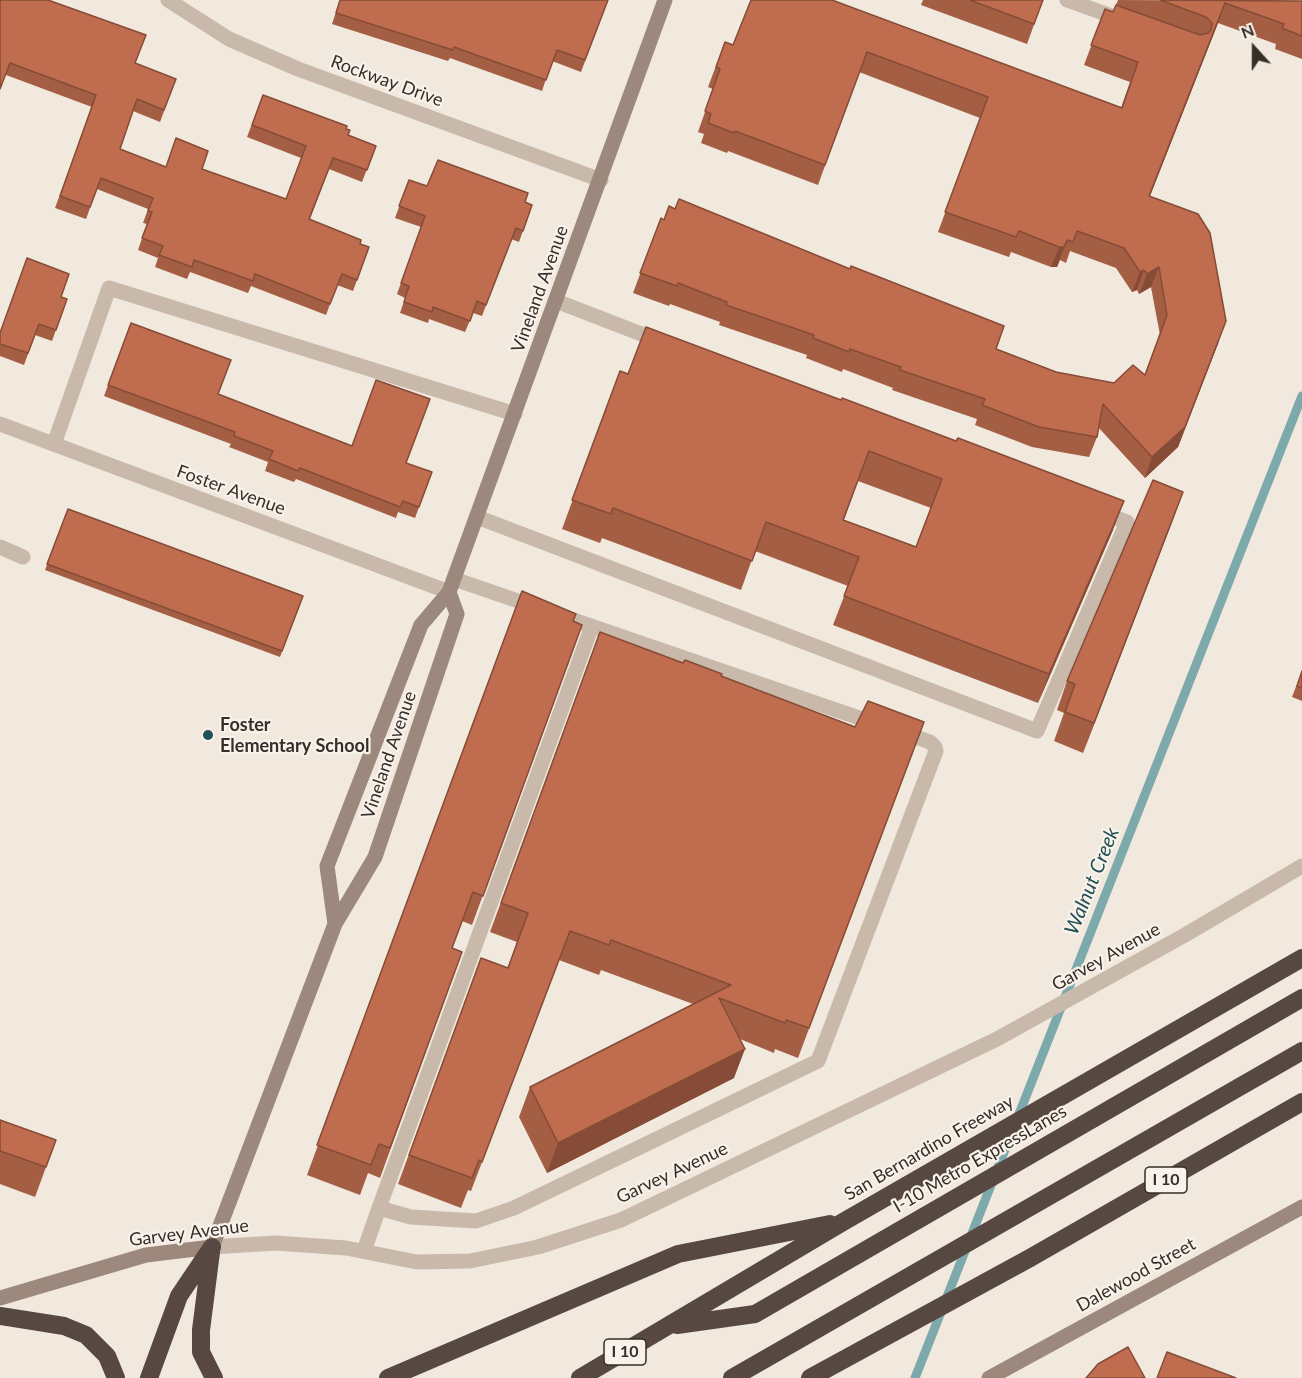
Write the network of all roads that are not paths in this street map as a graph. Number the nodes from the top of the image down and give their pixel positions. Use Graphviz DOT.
graph roads {
  1 [pos="168,0"];
  2 [pos="665,0"];
  3 [pos="1067,0"];
  4 [pos="1131,23"];
  5 [pos="601,180"];
  6 [pos="556,300"];
  7 [pos="677,347"];
  8 [pos="515,414"];
  9 [pos="0,424"];
  10 [pos="54,444"];
  11 [pos="1083,505"];
  12 [pos="477,517"];
  13 [pos="0,547"];
  14 [pos="23,557"];
  15 [pos="452,585"];
  16 [pos="592,626"];
  17 [pos="1302,866"];
  18 [pos="335,924"];
  19 [pos="1302,958"];
  20 [pos="1302,998"];
  21 [pos="1302,1051"];
  22 [pos="1302,1102"];
  23 [pos="1302,1207"];
  24 [pos="379,1208"];
  25 [pos="843,1222"];
  26 [pos="212,1247"];
  27 [pos="364,1251"];
  28 [pos="0,1298"];
  29 [pos="0,1316"];
  30 [pos="669,1326"];
  31 [pos="116,1378"];
  32 [pos="149,1378"];
  33 [pos="214,1378"];
  34 [pos="388,1378"];
  35 [pos="580,1378"];
  36 [pos="732,1378"];
  37 [pos="810,1378"];
  38 [pos="989,1378"];
  1 -- 5 [label="street, Rockway Drive"];
  2 -- 5 [label="street, Vineland Avenue"];
  3 -- 4 [label="street"];
  5 -- 6 [label="street, Vineland Avenue"];
  6 -- 7 [label="street"];
  6 -- 8 [label="street, Vineland Avenue"];
  8 -- 10 [label="street"];
  8 -- 12 [label="street, Vineland Avenue"];
  9 -- 10 [label="street, Foster Avenue"];
  10 -- 15 [label="street, Foster Avenue"];
  11 -- 12 [label="street"];
  12 -- 15 [label="street, Vineland Avenue"];
  13 -- 14 [label="street"];
  15 -- 16 [label="street, Foster Avenue"];
  15 -- 18 [label="street, Vineland Avenue"];
  15 -- 18 [label="street, Vineland Avenue"];
  16 -- 24 [label="street"];
  16 -- 24 [label="street, Foster Avenue"];
  17 -- 27 [label="street, Garvey Avenue"];
  18 -- 26 [label="street, Vineland Avenue"];
  19 -- 25 [label="highway, San Bernardino Freeway / I 10"];
  20 -- 30 [label="highway, I-10 Metro ExpressLanes"];
  21 -- 36 [label="highway"];
  22 -- 37 [label="highway, I 10"];
  23 -- 38 [label="street, Dalewood Street"];
  24 -- 27 [label="street"];
  25 -- 30 [label="highway, San Bernardino Freeway / I 10"];
  25 -- 34 [label="highway"];
  26 -- 27 [label="street, Garvey Avenue"];
  26 -- 28 [label="street, Garvey Avenue"];
  26 -- 32 [label="highway"];
  26 -- 33 [label="highway"];
  29 -- 31 [label="highway"];
  30 -- 35 [label="highway, San Bernardino Freeway / I 10"];
}
